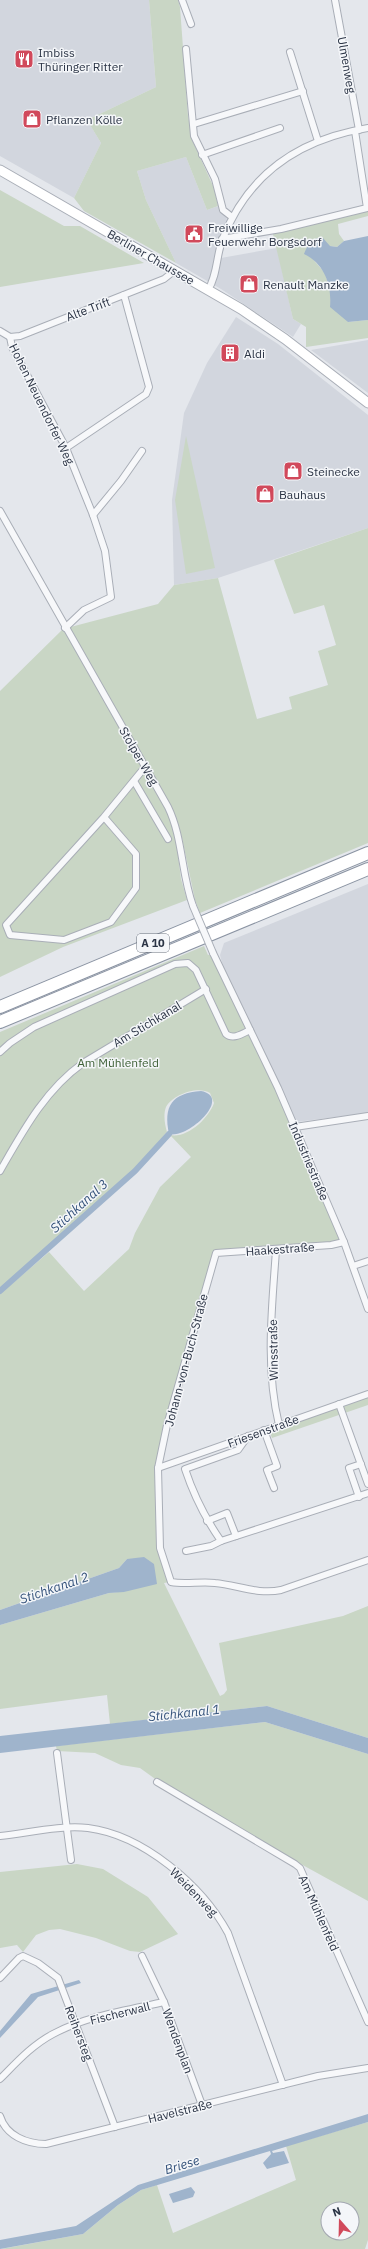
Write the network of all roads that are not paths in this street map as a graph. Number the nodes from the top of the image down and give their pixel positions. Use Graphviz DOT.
graph roads {
  1 [pos="182,0"];
  2 [pos="335,0"];
  3 [pos="190,24"];
  4 [pos="186,49"];
  5 [pos="290,52"];
  6 [pos="303,91"];
  7 [pos="194,124"];
  8 [pos="280,128"];
  9 [pos="368,128"];
  10 [pos="357,130"];
  11 [pos="318,141"];
  12 [pos="202,155"];
  13 [pos="0,170"];
  14 [pos="232,217"];
  15 [pos="222,239"];
  16 [pos="174,271"];
  17 [pos="208,290"];
  18 [pos="124,295"];
  19 [pos="0,331"];
  20 [pos="10,337"];
  21 [pos="368,403"];
  22 [pos="66,448"];
  23 [pos="142,451"];
  24 [pos="0,511"];
  25 [pos="93,515"];
  26 [pos="65,628"];
  27 [pos="145,767"];
  28 [pos="134,781"];
  29 [pos="104,817"];
  30 [pos="168,839"];
  31 [pos="368,853"];
  32 [pos="368,868"];
  33 [pos="206,989"];
  34 [pos="0,1007"];
  35 [pos="242,1016"];
  36 [pos="0,1022"];
  37 [pos="250,1030"];
  38 [pos="0,1052"];
  39 [pos="368,1116"];
  40 [pos="295,1127"];
  41 [pos="0,1171"];
  42 [pos="344,1242"];
  43 [pos="276,1250"];
  44 [pos="216,1253"];
  45 [pos="368,1261"];
  46 [pos="353,1266"];
  47 [pos="368,1309"];
  48 [pos="368,1394"];
  49 [pos="339,1404"];
  50 [pos="279,1425"];
  51 [pos="264,1430"];
  52 [pos="248,1436"];
  53 [pos="361,1464"];
  54 [pos="158,1468"];
  55 [pos="368,1484"];
  56 [pos="274,1488"];
  57 [pos="368,1493"];
  58 [pos="359,1497"];
  59 [pos="207,1521"];
  60 [pos="236,1536"];
  61 [pos="221,1541"];
  62 [pos="186,1551"];
  63 [pos="368,1560"];
  64 [pos="57,1753"];
  65 [pos="157,1782"];
  66 [pos="67,1828"];
  67 [pos="0,1836"];
  68 [pos="71,1860"];
  69 [pos="142,1956"];
  70 [pos="0,1978"];
  71 [pos="164,2002"];
  72 [pos="368,2022"];
  73 [pos="76,2024"];
  74 [pos="368,2068"];
  75 [pos="0,2080"];
  76 [pos="283,2084"];
  77 [pos="202,2105"];
  78 [pos="0,2118"];
  79 [pos="115,2127"];
  1 -- 3 [label="street"];
  2 -- 10 [label="street, Ulmenweg"];
  4 -- 7 [label="street"];
  5 -- 6 [label="street"];
  6 -- 7 [label="street"];
  6 -- 11 [label="street"];
  7 -- 12 [label="street"];
  8 -- 12 [label="street"];
  9 -- 10 [label="street"];
  10 -- 11 [label="street"];
  10 -- 15 [label="street, Ulmenweg"];
  11 -- 14 [label="street"];
  12 -- 14 [label="street"];
  13 -- 16 [label="main road, Berliner Chaussee"];
  14 -- 15 [label="street"];
  15 -- 17 [label="street"];
  16 -- 17 [label="main road, Berliner Chaussee"];
  16 -- 18 [label="street, Alte Trift"];
  17 -- 21 [label="main road, Berliner Chaussee"];
  18 -- 20 [label="street, Alte Trift"];
  18 -- 22 [label="street"];
  19 -- 20 [label="street"];
  20 -- 22 [label="street, Hohen Neuendorfer Weg"];
  22 -- 25 [label="street, Hohen Neuendorfer Weg"];
  23 -- 25 [label="street"];
  24 -- 26 [label="street, Stolper Weg"];
  25 -- 26 [label="street, Hohen Neuendorfer Weg"];
  26 -- 27 [label="street, Stolper Weg"];
  27 -- 28 [label="street"];
  27 -- 35 [label="street, Stolper Weg, bridge"];
  28 -- 29 [label="street"];
  28 -- 30 [label="street"];
  29 -- 29 [label="street"];
  31 -- 34 [label="highway, A 10"];
  32 -- 36 [label="highway, A 10"];
  33 -- 37 [label="street"];
  33 -- 38 [label="street"];
  33 -- 41 [label="street, Am Stichkanal"];
  35 -- 37 [label="street, Industriestraße"];
  37 -- 40 [label="street, Industriestraße"];
  39 -- 40 [label="street"];
  40 -- 42 [label="street, Industriestraße"];
  42 -- 43 [label="street, Haakestraße"];
  42 -- 46 [label="street, Industriestraße"];
  43 -- 44 [label="street, Haakestraße"];
  43 -- 50 [label="street, Winsstraße"];
  44 -- 54 [label="street, Johann-von-Buch-Straße"];
  45 -- 46 [label="street"];
  46 -- 47 [label="street, Industriestraße"];
  48 -- 49 [label="street, Friesenstraße"];
  49 -- 50 [label="street, Friesenstraße"];
  49 -- 53 [label="street"];
  50 -- 51 [label="street, Friesenstraße"];
  51 -- 52 [label="street, Friesenstraße"];
  51 -- 56 [label="street"];
  52 -- 54 [label="street, Friesenstraße"];
  52 -- 59 [label="street"];
  53 -- 55 [label="street"];
  53 -- 58 [label="street"];
  54 -- 63 [label="street, Johann-von-Buch-Straße"];
  57 -- 58 [label="street"];
  58 -- 60 [label="street"];
  59 -- 60 [label="street"];
  59 -- 61 [label="street"];
  60 -- 61 [label="street"];
  61 -- 62 [label="street"];
  64 -- 66 [label="street"];
  65 -- 72 [label="street, Am Mühlenfeld"];
  66 -- 67 [label="street, Weidenweg"];
  66 -- 68 [label="street"];
  66 -- 76 [label="street, Weidenweg"];
  69 -- 71 [label="street, Wendenplan"];
  70 -- 73 [label="street, Reihersteg"];
  71 -- 73 [label="street, Fischerwall"];
  71 -- 77 [label="street, Wendenplan"];
  73 -- 75 [label="street, Fischerwall"];
  73 -- 79 [label="street, Reihersteg"];
  74 -- 76 [label="street, Havelstraße"];
  76 -- 77 [label="street, Havelstraße"];
  77 -- 79 [label="street, Havelstraße"];
  78 -- 79 [label="street, Havelstraße"];
}
